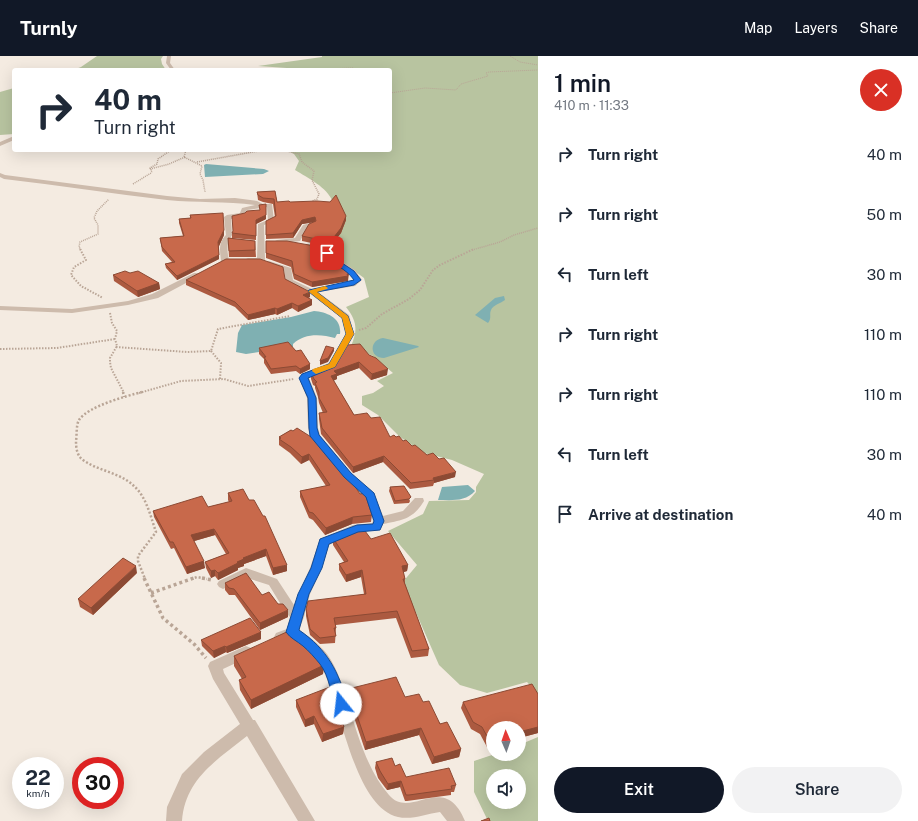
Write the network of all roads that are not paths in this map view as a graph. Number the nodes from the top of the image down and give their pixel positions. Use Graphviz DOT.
graph roads {
  1 [pos="169,56"];
  2 [pos="172,68"];
  3 [pos="0,137"];
  4 [pos="12,137"];
  5 [pos="12,138"];
  6 [pos="0,144"];
  7 [pos="0,175"];
  8 [pos="262,206"];
  9 [pos="314,224"];
  10 [pos="289,242"];
  11 [pos="259,244"];
  12 [pos="261,260"];
  13 [pos="204,271"];
  14 [pos="312,291"];
  15 [pos="0,308"];
  16 [pos="419,501"];
  17 [pos="379,521"];
  18 [pos="223,584"];
  19 [pos="298,617"];
  20 [pos="292,632"];
  21 [pos="272,640"];
  22 [pos="258,646"];
  23 [pos="250,725"];
  24 [pos="174,821"];
  25 [pos="307,821"];
  26 [pos="457,821"];
  1 -- 2 [label="street"];
  3 -- 4 [label="street"];
  5 -- 6 [label="street"];
  7 -- 8 [label="street"];
  8 -- 11 [label="street"];
  8 -- 12 [label="street"];
  9 -- 10 [label="street"];
  10 -- 11 [label="street"];
  10 -- 14 [label="street"];
  11 -- 12 [label="street"];
  12 -- 14 [label="street"];
  13 -- 15 [label="street"];
  14 -- 17 [label="street"];
  16 -- 17 [label="street"];
  17 -- 19 [label="street"];
  18 -- 19 [label="street"];
  19 -- 20 [label="street"];
  20 -- 21 [label="street"];
  20 -- 26 [label="street"];
  22 -- 23 [label="street"];
  23 -- 24 [label="street"];
  23 -- 25 [label="street"];
}
